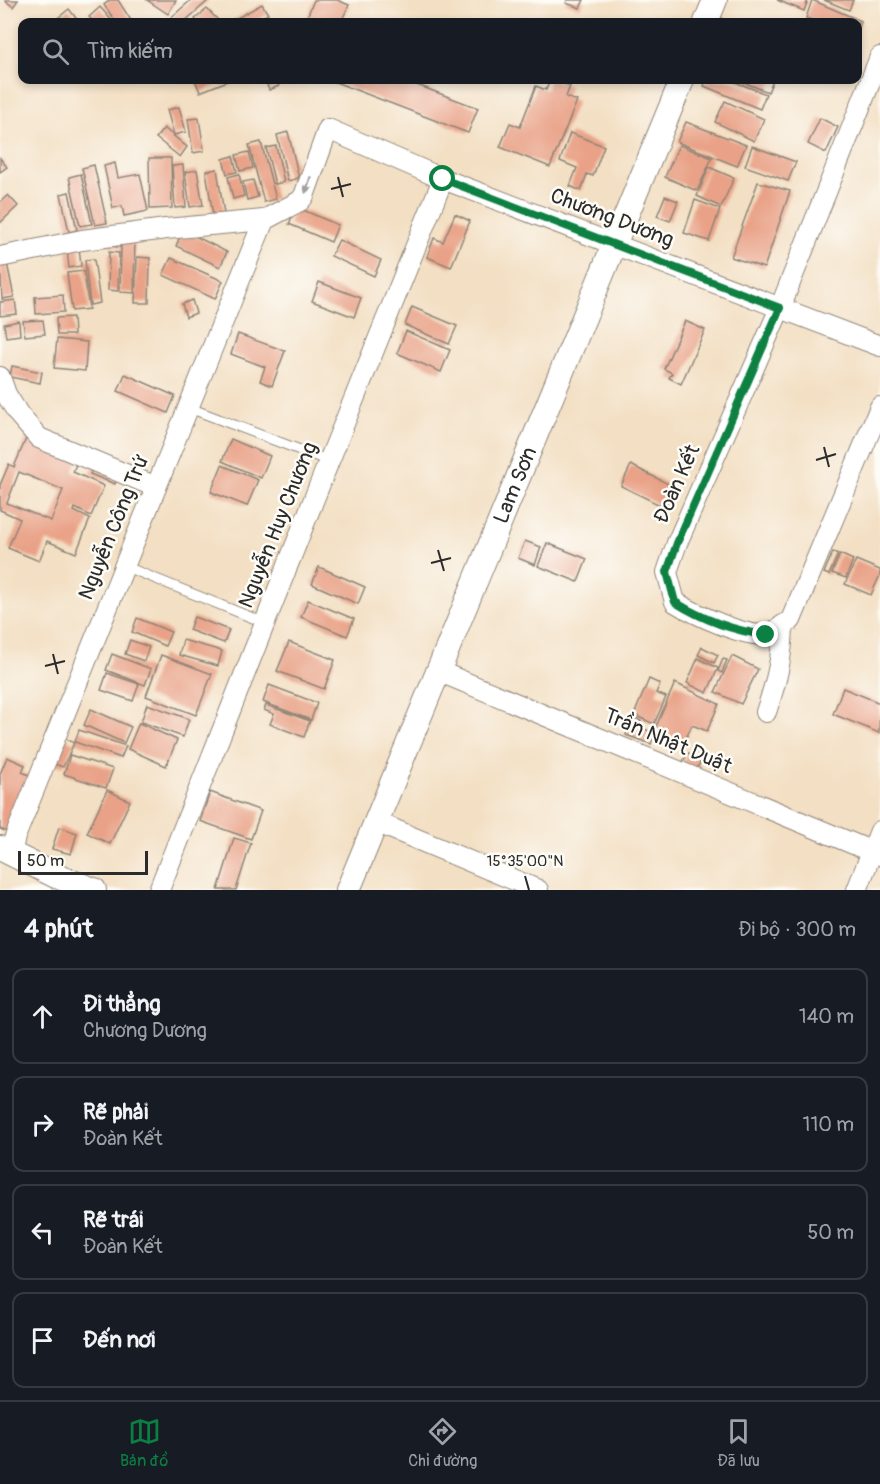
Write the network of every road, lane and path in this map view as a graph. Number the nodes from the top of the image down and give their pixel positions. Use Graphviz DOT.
graph roads {
  1 [pos="715,0"];
  2 [pos="708,18"];
  3 [pos="880,57"];
  4 [pos="680,84"];
  5 [pos="443,179"];
  6 [pos="264,220"];
  7 [pos="614,244"];
  8 [pos="0,257"];
  9 [pos="780,308"];
  10 [pos="880,346"];
  11 [pos="0,377"];
  12 [pos="880,407"];
  13 [pos="187,408"];
  14 [pos="329,461"];
  15 [pos="156,488"];
  16 [pos="124,566"];
  17 [pos="265,623"];
  18 [pos="783,625"];
  19 [pos="438,671"];
  20 [pos="766,712"];
  21 [pos="376,822"];
  22 [pos="880,831"];
  23 [pos="5,850"];
  24 [pos="876,853"];
  25 [pos="94,890"];
  26 [pos="159,890"];
  27 [pos="348,890"];
  28 [pos="538,890"];
  29 [pos="857,890"];
  1 -- 2 [label="street"];
  3 -- 9 [label="street, Đoàn Kết"];
  4 -- 7 [label="street, Lam Sơn"];
  5 -- 6 [label="street, Chương Dương, one-way"];
  5 -- 7 [label="street, Chương Dương"];
  5 -- 14 [label="street, Nguyễn Huy Chương"];
  6 -- 8 [label="street"];
  6 -- 13 [label="street, Nguyễn Công Trứ"];
  7 -- 9 [label="street, Chương Dương"];
  7 -- 19 [label="street, Lam Sơn"];
  9 -- 10 [label="street, Chương Dương"];
  9 -- 18 [label="street, Đoàn Kết"];
  11 -- 15 [label="street"];
  12 -- 18 [label="street"];
  13 -- 14 [label="lane"];
  13 -- 15 [label="street, Nguyễn Công Trứ"];
  14 -- 17 [label="street, Nguyễn Huy Chương"];
  15 -- 16 [label="street, Nguyễn Công Trứ"];
  16 -- 17 [label="lane"];
  16 -- 23 [label="street, Nguyễn Công Trứ"];
  17 -- 26 [label="street, Nguyễn Huy Chương"];
  18 -- 20 [label="street"];
  19 -- 21 [label="street, Lam Sơn"];
  19 -- 24 [label="street, Trần Nhật Duật"];
  21 -- 27 [label="street, Lam Sơn"];
  21 -- 28 [label="street"];
  22 -- 24 [label="street"];
  23 -- 25 [label="street"];
  24 -- 29 [label="street"];
}
